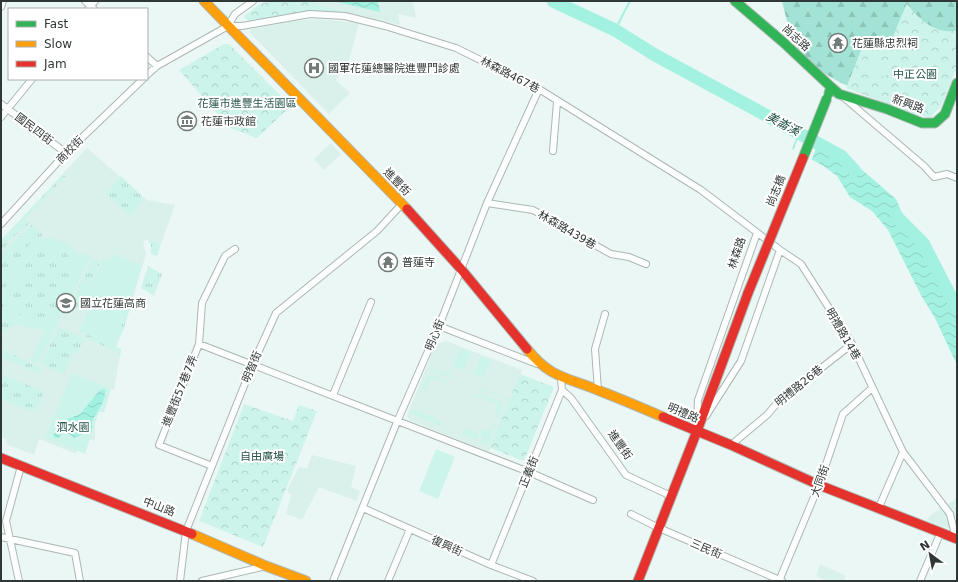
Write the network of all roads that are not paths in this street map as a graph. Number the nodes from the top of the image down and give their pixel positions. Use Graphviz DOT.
graph roads {
  1 [pos="3,1"];
  2 [pos="85,1"];
  3 [pos="95,1"];
  4 [pos="204,1"];
  5 [pos="253,1"];
  6 [pos="737,1"];
  7 [pos="1,7"];
  8 [pos="91,8"];
  9 [pos="228,26"];
  10 [pos="148,58"];
  11 [pos="157,66"];
  12 [pos="148,74"];
  13 [pos="31,80"];
  14 [pos="142,80"];
  15 [pos="831,88"];
  16 [pos="539,89"];
  17 [pos="956,89"];
  18 [pos="839,94"];
  19 [pos="557,102"];
  20 [pos="1,104"];
  21 [pos="8,109"];
  22 [pos="1,117"];
  23 [pos="553,151"];
  24 [pos="66,153"];
  25 [pos="957,178"];
  26 [pos="487,203"];
  27 [pos="402,204"];
  28 [pos="1,224"];
  29 [pos="757,233"];
  30 [pos="235,248"];
  31 [pos="780,250"];
  32 [pos="646,264"];
  33 [pos="461,269"];
  34 [pos="748,293"];
  35 [pos="370,302"];
  36 [pos="605,314"];
  37 [pos="439,326"];
  38 [pos="199,344"];
  39 [pos="852,344"];
  40 [pos="539,364"];
  41 [pos="252,366"];
  42 [pos="561,378"];
  43 [pos="871,389"];
  44 [pos="562,390"];
  45 [pos="598,390"];
  46 [pos="333,395"];
  47 [pos="397,422"];
  48 [pos="697,431"];
  49 [pos="731,445"];
  50 [pos="903,452"];
  51 [pos="1,458"];
  52 [pos="21,466"];
  53 [pos="212,466"];
  54 [pos="529,472"];
  55 [pos="819,485"];
  56 [pos="671,496"];
  57 [pos="592,500"];
  58 [pos="878,507"];
  59 [pos="362,508"];
  60 [pos="631,514"];
  61 [pos="659,528"];
  62 [pos="410,529"];
  63 [pos="186,531"];
  64 [pos="937,532"];
  65 [pos="1,537"];
  66 [pos="10,538"];
  67 [pos="956,539"];
  68 [pos="491,565"];
  69 [pos="266,566"];
  70 [pos="19,581"];
  71 [pos="80,581"];
  72 [pos="180,581"];
  73 [pos="202,581"];
  74 [pos="306,581"];
  75 [pos="333,581"];
  76 [pos="388,581"];
  77 [pos="533,581"];
  78 [pos="638,581"];
  79 [pos="780,581"];
  80 [pos="920,581"];
  1 -- 7 [label="street"];
  2 -- 8 [label="street"];
  3 -- 8 [label="street"];
  4 -- 9 [label="street, 進豐街"];
  5 -- 9 [label="street"];
  6 -- 15 [label="street, 尚志路"];
  9 -- 11 [label="street"];
  9 -- 16 [label="street, 林森路467巷"];
  9 -- 27 [label="street, 進豐街"];
  10 -- 11 [label="street"];
  11 -- 12 [label="street"];
  13 -- 21 [label="street"];
  14 -- 24 [label="street, 商校街"];
  15 -- 18 [label="street, 新興路"];
  15 -- 34 [label="street, 尚志橋, bridge"];
  16 -- 19 [label="street, 林森路467巷"];
  16 -- 26 [label="street, 明心街"];
  17 -- 18 [label="street, 新興路"];
  18 -- 25 [label="street"];
  19 -- 23 [label="street"];
  19 -- 29 [label="street, 林森路467巷"];
  20 -- 21 [label="street, 國民四街"];
  21 -- 22 [label="street"];
  21 -- 24 [label="street, 國民四街"];
  24 -- 28 [label="street, 商校街"];
  26 -- 32 [label="street, 林森路439巷"];
  26 -- 33 [label="street, 明心街"];
  27 -- 33 [label="street, 進豐街"];
  27 -- 41 [label="street, 明智街"];
  29 -- 31 [label="street, 林森路"];
  29 -- 48 [label="street, 林森路"];
  30 -- 38 [label="street, 進豐街57巷7弄"];
  31 -- 39 [label="street, 明禮路14巷"];
  31 -- 48 [label="street, 林森路"];
  33 -- 37 [label="street, 明心街"];
  33 -- 40 [label="street, 進豐街"];
  34 -- 48 [label="street, 林森路"];
  35 -- 46 [label="street"];
  36 -- 45 [label="street"];
  37 -- 40 [label="street, 明禮路"];
  37 -- 47 [label="street, 明心街"];
  38 -- 41 [label="street"];
  38 -- 53 [label="street, 進豐街57巷7弄"];
  39 -- 43 [label="street, 明禮路14巷"];
  39 -- 49 [label="street, 明禮路26巷"];
  40 -- 42 [label="street, 明禮路"];
  41 -- 46 [label="street"];
  41 -- 53 [label="street, 明智街"];
  42 -- 44 [label="street, 正義街"];
  42 -- 45 [label="street, 明禮路"];
  43 -- 50 [label="street, 明禮路14巷"];
  43 -- 55 [label="street, 大同街"];
  44 -- 54 [label="street, 正義街"];
  44 -- 56 [label="street, 進豐街"];
  45 -- 48 [label="street, 明禮路"];
  46 -- 47 [label="street"];
  47 -- 54 [label="street"];
  47 -- 59 [label="street, 明心街"];
  48 -- 49 [label="street, 明禮路"];
  48 -- 56 [label="street, 林森路"];
  49 -- 55 [label="street, 明禮路"];
  50 -- 58 [label="street"];
  50 -- 67 [label="street, 明禮路14巷"];
  51 -- 52 [label="street, 中山路"];
  52 -- 63 [label="street, 中山路"];
  52 -- 66 [label="street"];
  53 -- 63 [label="street, 明智街"];
  54 -- 57 [label="street"];
  54 -- 68 [label="street, 正義街"];
  55 -- 58 [label="street, 明禮路"];
  55 -- 79 [label="street, 大同街"];
  56 -- 61 [label="street, 林森路"];
  58 -- 64 [label="street, 明禮路"];
  59 -- 62 [label="street, 復興街"];
  59 -- 75 [label="street, 明心街"];
  60 -- 61 [label="street, 三民街"];
  61 -- 78 [label="street, 林森路"];
  61 -- 79 [label="street, 三民街"];
  62 -- 68 [label="street, 復興街"];
  62 -- 76 [label="street"];
  63 -- 69 [label="street, 中山路"];
  63 -- 72 [label="street, 明智街"];
  64 -- 67 [label="street"];
  64 -- 80 [label="street"];
  65 -- 66 [label="street"];
  66 -- 70 [label="street"];
  66 -- 71 [label="street"];
  68 -- 77 [label="street, 復興街"];
  69 -- 73 [label="street"];
  69 -- 74 [label="street, 中山路"];
}
